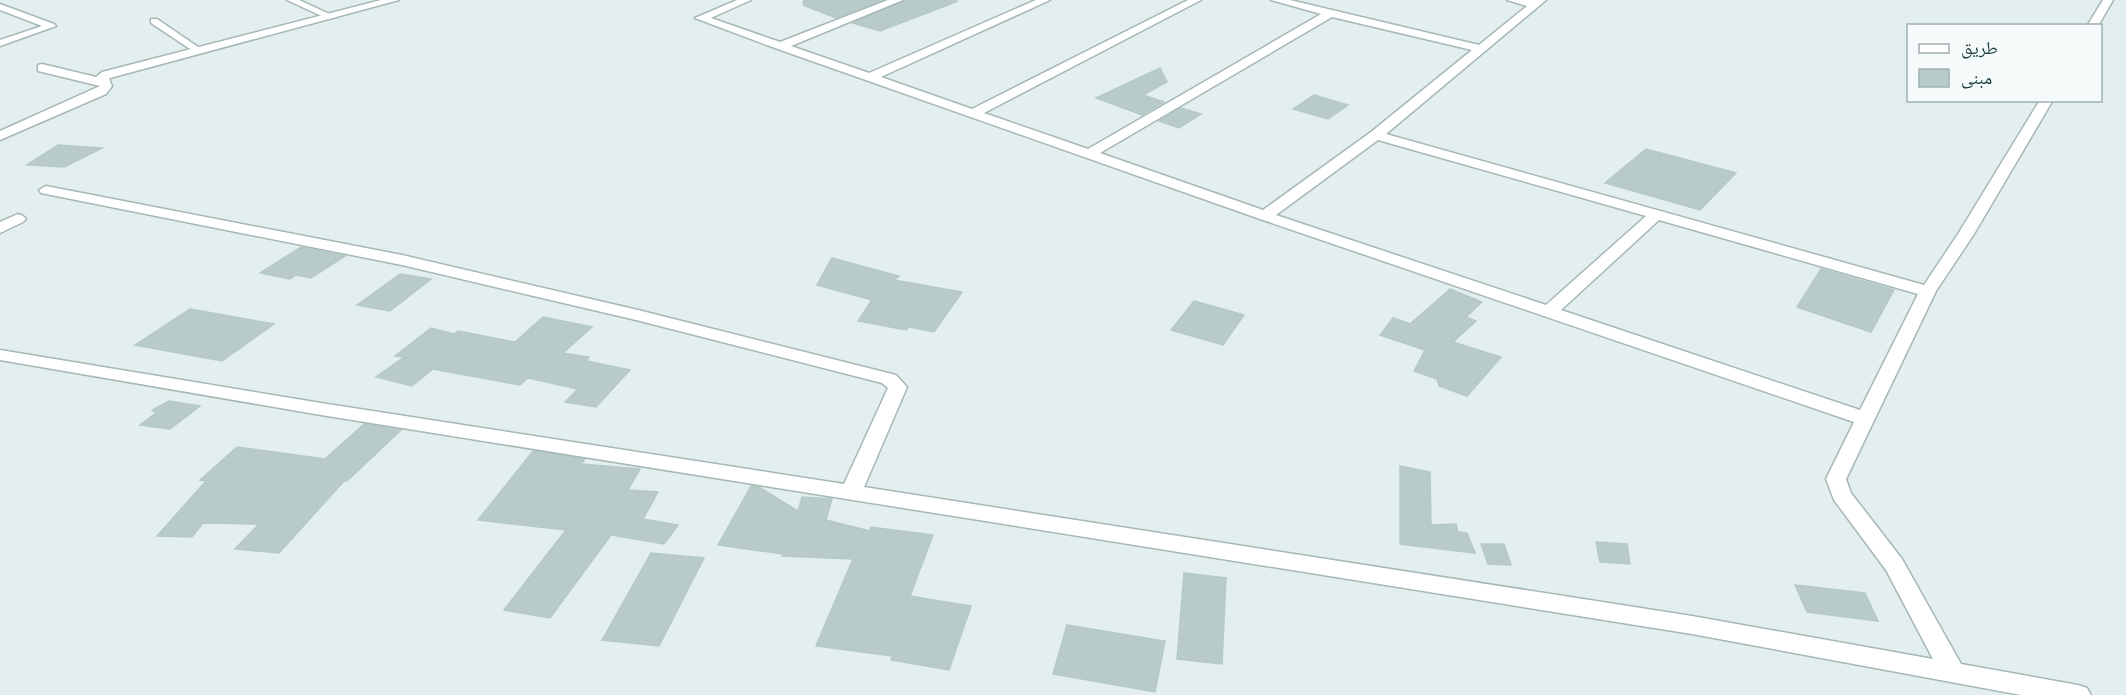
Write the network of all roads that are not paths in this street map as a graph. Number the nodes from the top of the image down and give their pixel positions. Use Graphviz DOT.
graph roads {
  1 [pos="291,0"];
  2 [pos="394,0"];
  3 [pos="746,0"];
  4 [pos="898,0"];
  5 [pos="1045,0"];
  6 [pos="1196,0"];
  7 [pos="1276,0"];
  8 [pos="1512,0"];
  9 [pos="2108,0"];
  10 [pos="1538,3"];
  11 [pos="0,6"];
  12 [pos="1330,13"];
  13 [pos="331,17"];
  14 [pos="154,21"];
  15 [pos="2093,24"];
  16 [pos="0,43"];
  17 [pos="779,46"];
  18 [pos="1482,49"];
  19 [pos="199,51"];
  20 [pos="42,68"];
  21 [pos="870,77"];
  22 [pos="105,83"];
  23 [pos="2046,102"];
  24 [pos="974,113"];
  25 [pos="1376,135"];
  26 [pos="0,136"];
  27 [pos="1089,154"];
  28 [pos="46,190"];
  29 [pos="1658,214"];
  30 [pos="1265,216"];
  31 [pos="18,219"];
  32 [pos="0,228"];
  33 [pos="1928,291"];
  34 [pos="1549,312"];
  35 [pos="0,356"];
  36 [pos="1866,419"];
  37 [pos="851,492"];
  38 [pos="1952,670"];
  39 [pos="2078,695"];
  1 -- 13 [label="lane"];
  2 -- 13 [label="street"];
  3 -- 17 [label="street"];
  4 -- 17 [label="street"];
  5 -- 21 [label="street"];
  6 -- 24 [label="street"];
  7 -- 12 [label="street"];
  8 -- 10 [label="street"];
  9 -- 15 [label="street"];
  10 -- 18 [label="street"];
  11 -- 16 [label="lane"];
  12 -- 18 [label="street"];
  12 -- 27 [label="street"];
  13 -- 19 [label="street"];
  14 -- 19 [label="lane"];
  17 -- 21 [label="street"];
  18 -- 25 [label="street"];
  19 -- 22 [label="street"];
  20 -- 22 [label="street"];
  21 -- 24 [label="street"];
  22 -- 26 [label="street"];
  23 -- 33 [label="street"];
  24 -- 27 [label="street"];
  25 -- 29 [label="street"];
  25 -- 30 [label="street"];
  27 -- 30 [label="street"];
  28 -- 37 [label="street"];
  29 -- 33 [label="street"];
  29 -- 34 [label="street"];
  30 -- 34 [label="street"];
  31 -- 32 [label="street"];
  33 -- 36 [label="street"];
  34 -- 36 [label="street"];
  35 -- 37 [label="street"];
  36 -- 38 [label="street"];
  37 -- 38 [label="street"];
  38 -- 39 [label="street"];
}
